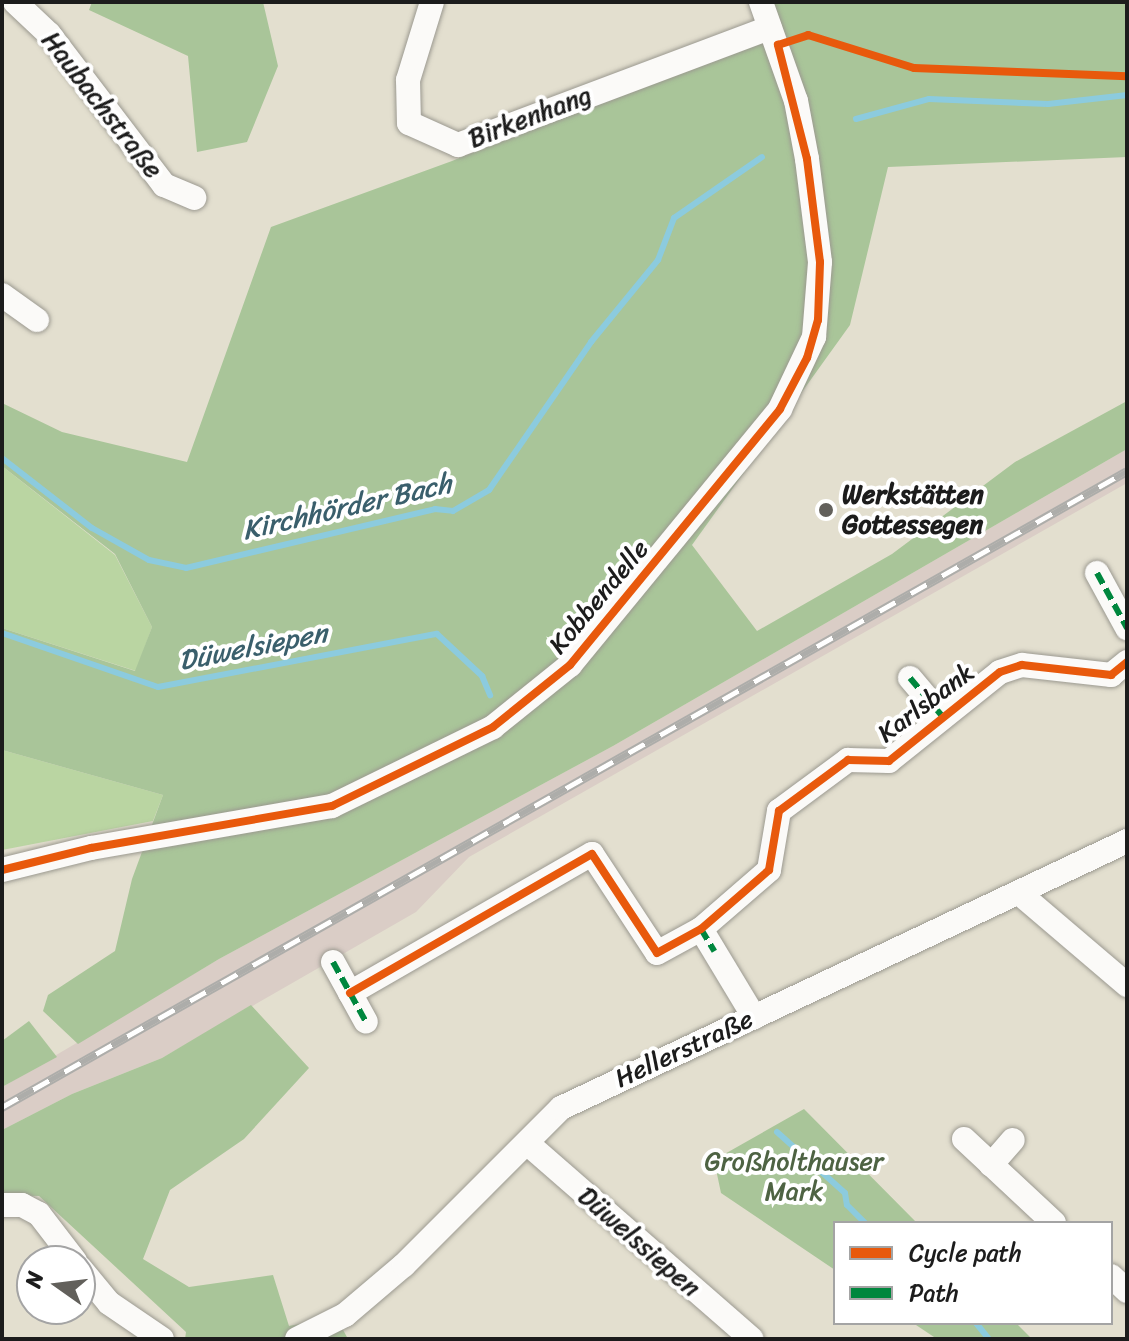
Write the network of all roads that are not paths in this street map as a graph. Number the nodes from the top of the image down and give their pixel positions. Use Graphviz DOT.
graph roads {
  1 [pos="15,2"];
  2 [pos="432,2"];
  3 [pos="761,2"];
  4 [pos="770,28"];
  5 [pos="194,198"];
  6 [pos="2,295"];
  7 [pos="37,320"];
  8 [pos="1097,573"];
  9 [pos="1127,628"];
  10 [pos="1127,662"];
  11 [pos="910,678"];
  12 [pos="943,717"];
  13 [pos="1127,841"];
  14 [pos="2,870"];
  15 [pos="1019,893"];
  16 [pos="701,929"];
  17 [pos="333,962"];
  18 [pos="1127,985"];
  19 [pos="350,993"];
  20 [pos="754,1017"];
  21 [pos="366,1022"];
  22 [pos="964,1139"];
  23 [pos="1013,1140"];
  24 [pos="527,1143"];
  25 [pos="991,1165"];
  26 [pos="2,1205"];
  27 [pos="1052,1221"];
  28 [pos="63,1245"];
  29 [pos="96,1287"];
  30 [pos="162,1339"];
  31 [pos="297,1339"];
  32 [pos="752,1339"];
  1 -- 5 [label="street, Haubachstraße"];
  2 -- 4 [label="street, Birkenhang"];
  3 -- 4 [label="street, Kobbendelle"];
  4 -- 14 [label="street, Kobbendelle"];
  6 -- 7 [label="street"];
  8 -- 9 [label="street"];
  10 -- 12 [label="street, Karlsbank"];
  11 -- 12 [label="street, Karlsbank"];
  12 -- 16 [label="street, Karlsbank"];
  13 -- 15 [label="street, Hellerstraße"];
  15 -- 18 [label="street"];
  15 -- 20 [label="street, Hellerstraße"];
  16 -- 19 [label="street, Karlsbank"];
  16 -- 20 [label="street"];
  17 -- 19 [label="street"];
  19 -- 21 [label="street"];
  20 -- 24 [label="street, Hellerstraße"];
  22 -- 25 [label="street"];
  23 -- 25 [label="street"];
  24 -- 31 [label="street, Hellerstraße"];
  24 -- 32 [label="street, Düwelssiepen"];
  25 -- 27 [label="street"];
  26 -- 28 [label="street"];
  29 -- 30 [label="street"];
}
